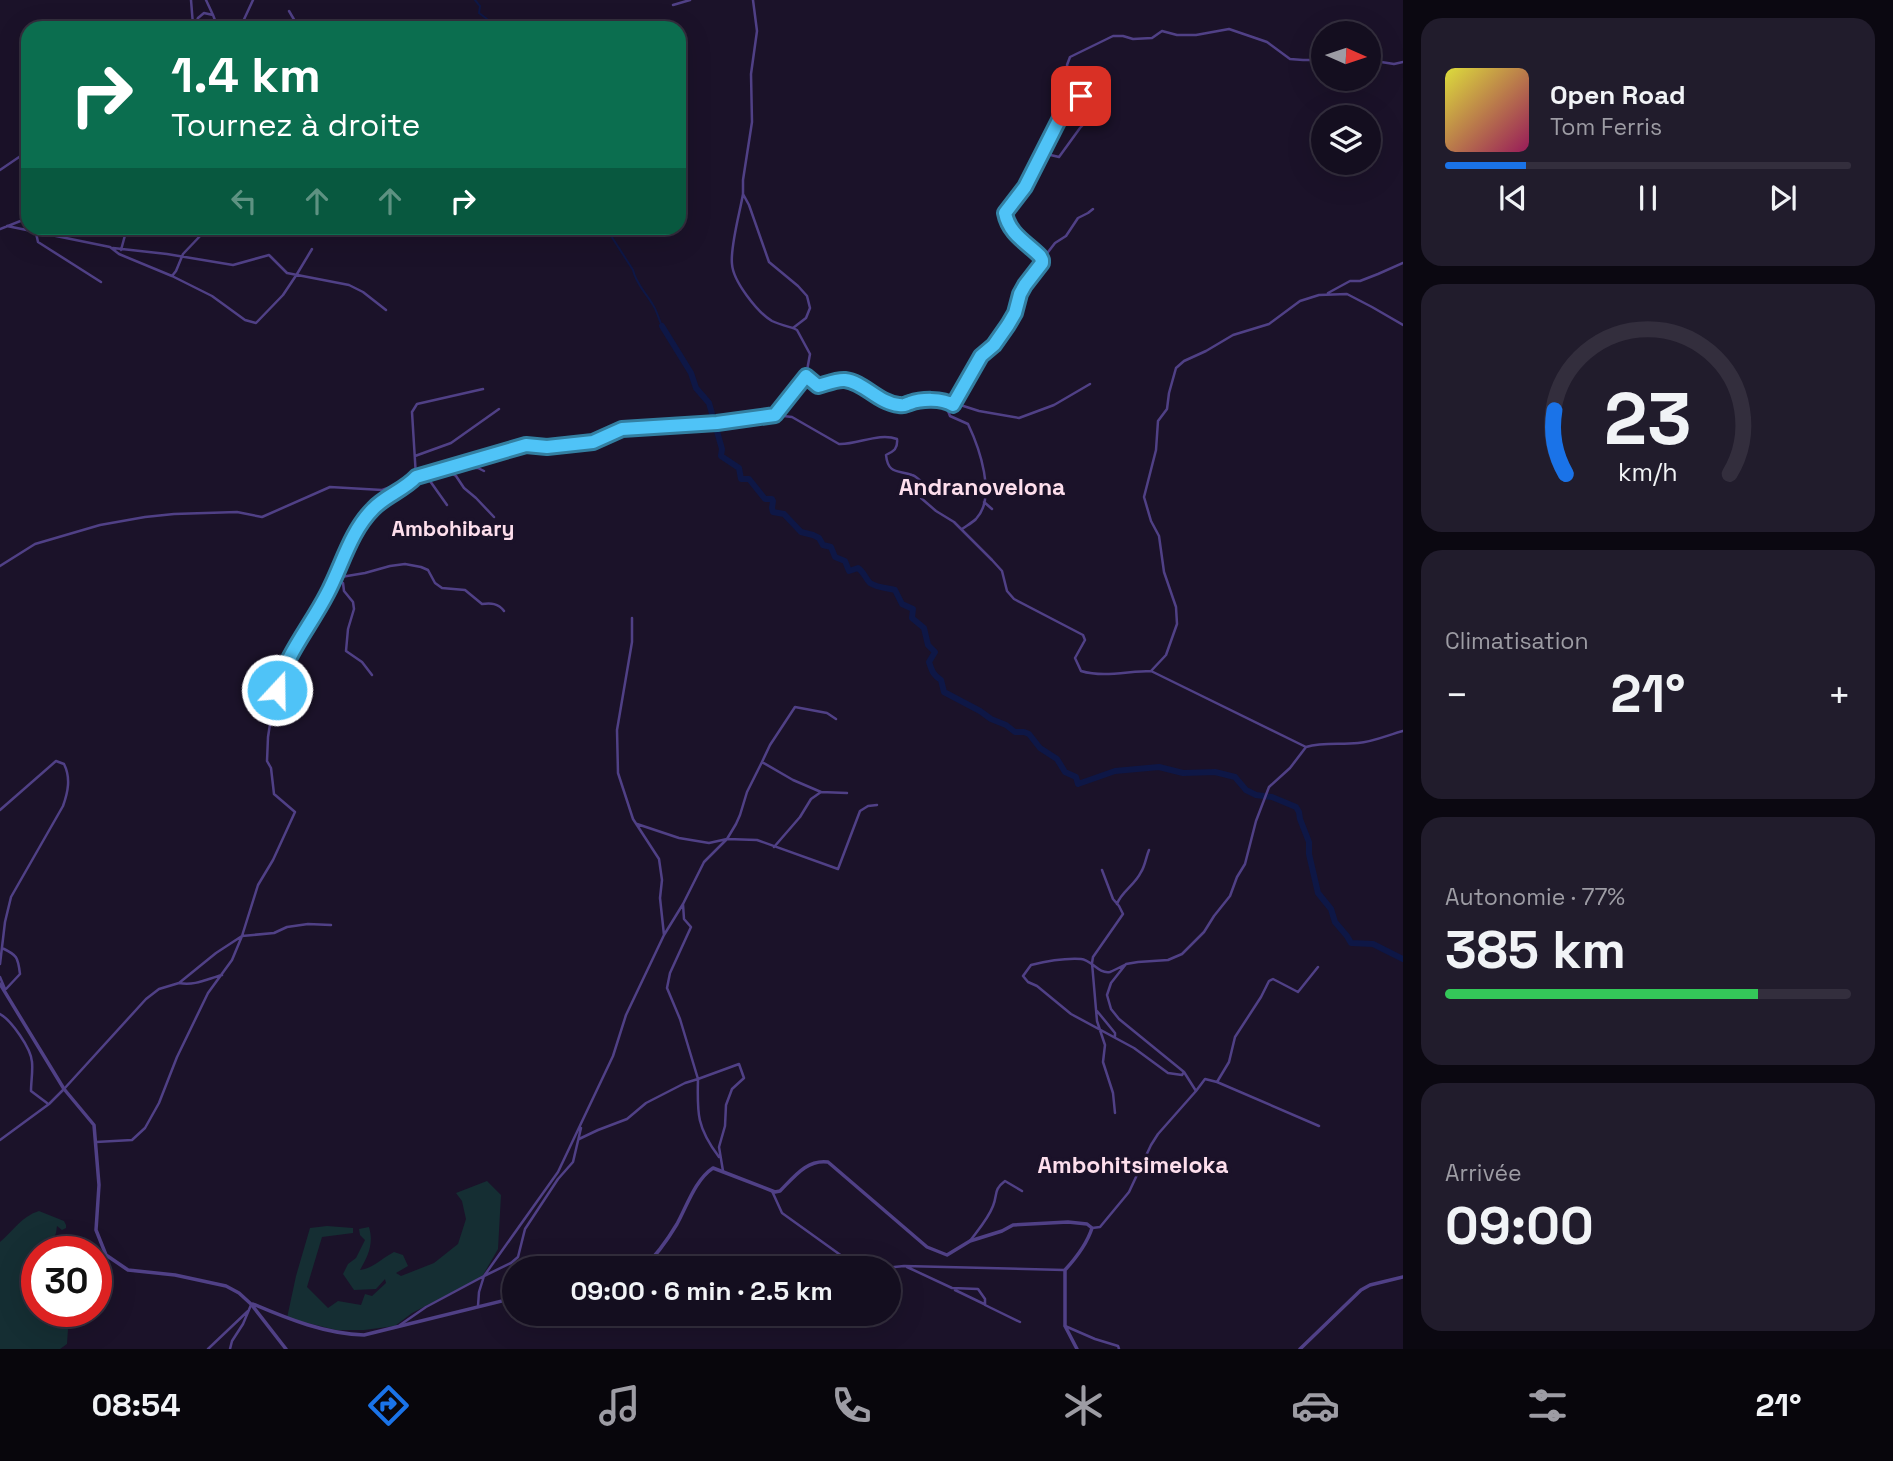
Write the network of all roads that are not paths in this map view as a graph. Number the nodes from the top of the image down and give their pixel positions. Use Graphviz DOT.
graph roads {
  1 [pos="191,0"];
  2 [pos="206,0"];
  3 [pos="253,0"];
  4 [pos="690,0"];
  5 [pos="753,0"];
  6 [pos="673,5"];
  7 [pos="289,10"];
  8 [pos="214,15"];
  9 [pos="193,21"];
  10 [pos="197,21"];
  11 [pos="216,21"];
  12 [pos="243,21"];
  13 [pos="295,21"];
  14 [pos="1311,59"];
  15 [pos="1381,62"];
  16 [pos="1403,62"];
  17 [pos="1105,102"];
  18 [pos="1042,153"];
  19 [pos="21,156"];
  20 [pos="0,170"];
  21 [pos="743,194"];
  22 [pos="1093,209"];
  23 [pos="21,221"];
  24 [pos="7,226"];
  25 [pos="0,229"];
  26 [pos="21,229"];
  27 [pos="36,235"];
  28 [pos="47,235"];
  29 [pos="125,235"];
  30 [pos="201,235"];
  31 [pos="110,247"];
  32 [pos="312,248"];
  33 [pos="121,250"];
  34 [pos="182,257"];
  35 [pos="1042,260"];
  36 [pos="1403,263"];
  37 [pos="297,274"];
  38 [pos="172,276"];
  39 [pos="101,282"];
  40 [pos="1326,295"];
  41 [pos="386,310"];
  42 [pos="1403,326"];
  43 [pos="793,328"];
  44 [pos="806,376"];
  45 [pos="1090,384"];
  46 [pos="483,389"];
  47 [pos="953,404"];
  48 [pos="499,409"];
  49 [pos="775,415"];
  50 [pos="415,456"];
  51 [pos="484,471"];
  52 [pos="449,472"];
  53 [pos="416,477"];
  54 [pos="430,477"];
  55 [pos="984,502"];
  56 [pos="447,505"];
  57 [pos="992,509"];
  58 [pos="494,516"];
  59 [pos="961,530"];
  60 [pos="0,566"];
  61 [pos="335,578"];
  62 [pos="504,611"];
  63 [pos="632,618"];
  64 [pos="1152,671"];
  65 [pos="372,675"];
  66 [pos="836,719"];
  67 [pos="1403,731"];
  68 [pos="1306,747"];
  69 [pos="762,762"];
  70 [pos="821,792"];
  71 [pos="847,793"];
  72 [pos="877,805"];
  73 [pos="0,810"];
  74 [pos="637,824"];
  75 [pos="727,839"];
  76 [pos="774,847"];
  77 [pos="1149,850"];
  78 [pos="1102,870"];
  79 [pos="683,904"];
  80 [pos="1117,905"];
  81 [pos="331,925"];
  82 [pos="664,935"];
  83 [pos="242,936"];
  84 [pos="2,948"];
  85 [pos="1092,963"];
  86 [pos="0,964"];
  87 [pos="1126,964"];
  88 [pos="1318,967"];
  89 [pos="222,975"];
  90 [pos="0,977"];
  91 [pos="179,983"];
  92 [pos="0,984"];
  93 [pos="5,990"];
  94 [pos="1096,1009"];
  95 [pos="0,1014"];
  96 [pos="1100,1029"];
  97 [pos="1115,1036"];
  98 [pos="1184,1072"];
  99 [pos="698,1079"];
  100 [pos="1217,1082"];
  101 [pos="64,1089"];
  102 [pos="1196,1091"];
  103 [pos="48,1104"];
  104 [pos="1115,1113"];
  105 [pos="582,1125"];
  106 [pos="1319,1126"];
  107 [pos="579,1139"];
  108 [pos="0,1140"];
  109 [pos="96,1142"];
  110 [pos="720,1158"];
  111 [pos="723,1171"];
  112 [pos="772,1191"];
  113 [pos="1022,1191"];
  114 [pos="1093,1228"];
  115 [pos="970,1241"];
  116 [pos="652,1256"];
  117 [pos="842,1256"];
  118 [pos="901,1266"];
  119 [pos="904,1266"];
  120 [pos="1065,1270"];
  121 [pos="484,1276"];
  122 [pos="1403,1278"];
  123 [pos="952,1288"];
  124 [pos="502,1301"];
  125 [pos="251,1304"];
  126 [pos="985,1305"];
  127 [pos="478,1307"];
  128 [pos="248,1311"];
  129 [pos="1020,1322"];
  130 [pos="1065,1326"];
  131 [pos="397,1327"];
  132 [pos="208,1349"];
  133 [pos="230,1349"];
  134 [pos="286,1349"];
  135 [pos="1077,1349"];
  136 [pos="1119,1349"];
  137 [pos="1300,1349"];
  1 -- 9 [label="street"];
  2 -- 8 [label="street"];
  3 -- 12 [label="street"];
  4 -- 6 [label="street"];
  5 -- 21 [label="street"];
  7 -- 13 [label="street"];
  8 -- 10 [label="street"];
  8 -- 11 [label="street"];
  14 -- 18 [label="street"];
  15 -- 16 [label="street"];
  17 -- 18 [label="street"];
  18 -- 35 [label="street"];
  19 -- 20 [label="street"];
  21 -- 43 [label="street"];
  21 -- 43 [label="street"];
  22 -- 35 [label="street"];
  23 -- 24 [label="street"];
  24 -- 25 [label="street"];
  24 -- 26 [label="street"];
  27 -- 39 [label="street"];
  28 -- 31 [label="street"];
  29 -- 33 [label="street"];
  30 -- 34 [label="street"];
  31 -- 33 [label="street"];
  31 -- 38 [label="street"];
  32 -- 37 [label="street"];
  33 -- 34 [label="street"];
  34 -- 37 [label="street"];
  34 -- 38 [label="street"];
  35 -- 47 [label="street"];
  36 -- 40 [label="street"];
  37 -- 38 [label="street"];
  37 -- 41 [label="street"];
  40 -- 42 [label="street"];
  40 -- 64 [label="street"];
  43 -- 44 [label="street"];
  44 -- 47 [label="street"];
  44 -- 49 [label="street"];
  45 -- 47 [label="street"];
  46 -- 50 [label="street"];
  47 -- 55 [label="street"];
  48 -- 50 [label="street"];
  49 -- 53 [label="street"];
  49 -- 59 [label="street"];
  50 -- 53 [label="street"];
  51 -- 52 [label="street"];
  52 -- 54 [label="street"];
  52 -- 58 [label="street"];
  53 -- 54 [label="street"];
  53 -- 60 [label="street"];
  53 -- 61 [label="street"];
  54 -- 56 [label="street"];
  55 -- 57 [label="street"];
  55 -- 59 [label="street"];
  59 -- 64 [label="street"];
  61 -- 62 [label="street"];
  61 -- 65 [label="street"];
  61 -- 83 [label="street"];
  63 -- 74 [label="street"];
  64 -- 68 [label="street"];
  66 -- 69 [label="street"];
  67 -- 68 [label="street"];
  68 -- 87 [label="street"];
  69 -- 70 [label="street"];
  69 -- 75 [label="street"];
  70 -- 71 [label="street"];
  70 -- 76 [label="street"];
  72 -- 76 [label="street"];
  73 -- 84 [label="street"];
  74 -- 75 [label="street"];
  74 -- 82 [label="street"];
  75 -- 76 [label="street"];
  75 -- 79 [label="street"];
  77 -- 80 [label="street"];
  78 -- 80 [label="street"];
  79 -- 82 [label="street"];
  79 -- 99 [label="street"];
  80 -- 85 [label="street"];
  81 -- 83 [label="street"];
  82 -- 105 [label="street"];
  83 -- 89 [label="street"];
  83 -- 91 [label="street"];
  84 -- 86 [label="street"];
  84 -- 93 [label="street"];
  85 -- 87 [label="street"];
  85 -- 94 [label="street"];
  85 -- 96 [label="street"];
  87 -- 98 [label="street"];
  88 -- 100 [label="street"];
  89 -- 91 [label="street"];
  89 -- 109 [label="street"];
  90 -- 93 [label="street"];
  91 -- 101 [label="street"];
  92 -- 93 [label="street"];
  93 -- 101 [label="street"];
  94 -- 96 [label="street"];
  94 -- 97 [label="street"];
  95 -- 103 [label="street"];
  96 -- 97 [label="street"];
  96 -- 104 [label="street"];
  97 -- 98 [label="street"];
  98 -- 102 [label="street"];
  99 -- 107 [label="street"];
  99 -- 110 [label="street"];
  99 -- 110 [label="street"];
  100 -- 102 [label="street"];
  100 -- 106 [label="street"];
  101 -- 103 [label="street"];
  101 -- 109 [label="street"];
  102 -- 114 [label="street"];
  103 -- 108 [label="street"];
  105 -- 107 [label="street"];
  105 -- 121 [label="street"];
  107 -- 121 [label="street"];
  109 -- 125 [label="street"];
  110 -- 111 [label="street"];
  111 -- 112 [label="street"];
  111 -- 116 [label="street"];
  112 -- 115 [label="street"];
  112 -- 117 [label="street"];
  113 -- 115 [label="street"];
  114 -- 115 [label="street"];
  114 -- 120 [label="street"];
  118 -- 119 [label="street"];
  119 -- 120 [label="street"];
  119 -- 123 [label="street"];
  120 -- 130 [label="street"];
  121 -- 127 [label="street"];
  121 -- 131 [label="street"];
  122 -- 137 [label="street"];
  123 -- 126 [label="street"];
  123 -- 126 [label="street"];
  124 -- 127 [label="street"];
  125 -- 128 [label="street"];
  125 -- 131 [label="street"];
  125 -- 134 [label="street"];
  126 -- 129 [label="street"];
  127 -- 131 [label="street"];
  128 -- 132 [label="street"];
  128 -- 133 [label="street"];
  130 -- 135 [label="street"];
  130 -- 136 [label="street"];
}
